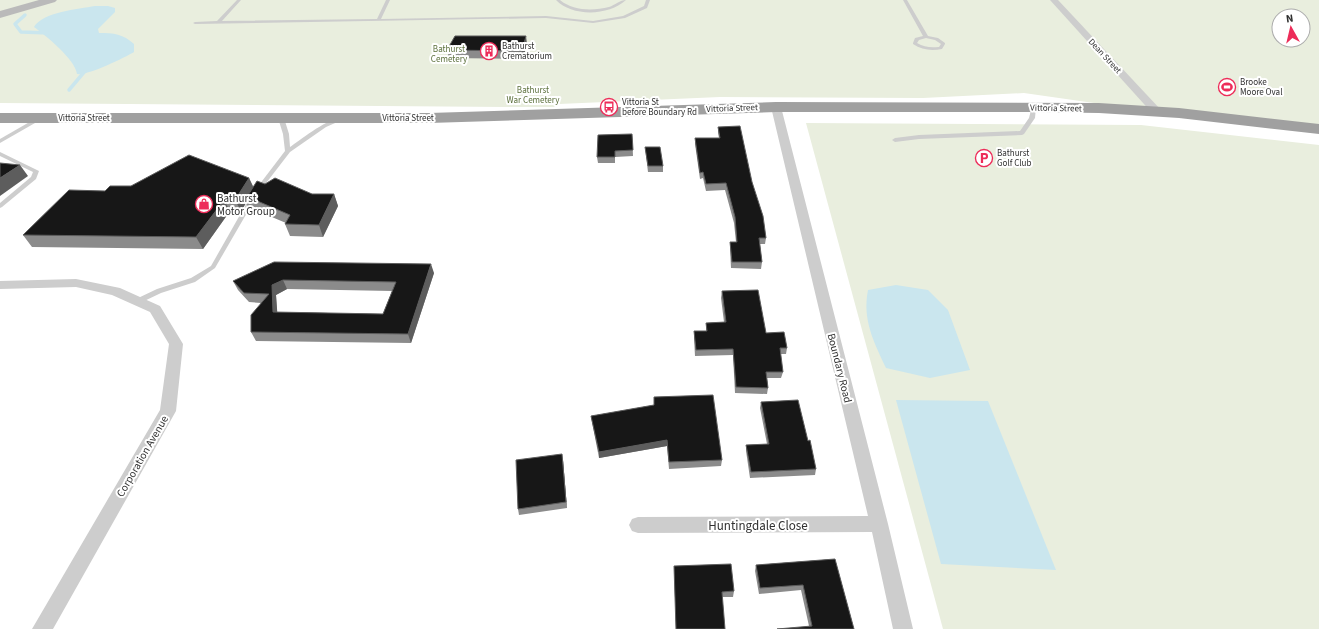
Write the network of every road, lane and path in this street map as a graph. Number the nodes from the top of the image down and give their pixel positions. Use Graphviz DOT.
graph roads {
  1 [pos="51,0"];
  2 [pos="239,0"];
  3 [pos="388,0"];
  4 [pos="558,0"];
  5 [pos="624,0"];
  6 [pos="648,0"];
  7 [pos="905,0"];
  8 [pos="1054,0"];
  9 [pos="0,15"];
  10 [pos="378,18"];
  11 [pos="219,22"];
  12 [pos="195,23"];
  13 [pos="926,38"];
  14 [pos="776,107"];
  15 [pos="1034,107"];
  16 [pos="1157,112"];
  17 [pos="0,118"];
  18 [pos="40,118"];
  19 [pos="282,118"];
  20 [pos="343,118"];
  21 [pos="1319,129"];
  22 [pos="895,140"];
  23 [pos="0,141"];
  24 [pos="288,151"];
  25 [pos="0,154"];
  26 [pos="0,206"];
  27 [pos="0,285"];
  28 [pos="138,301"];
  29 [pos="879,524"];
  30 [pos="638,525"];
  31 [pos="42,629"];
  32 [pos="903,629"];
  1 -- 9 [label="main road"];
  2 -- 11 [label="lane"];
  3 -- 10 [label="lane"];
  4 -- 5 [label="lane"];
  6 -- 10 [label="lane"];
  7 -- 13 [label="lane"];
  8 -- 16 [label="street, Dean Street"];
  10 -- 11 [label="lane"];
  11 -- 12 [label="lane"];
  13 -- 13 [label="lane"];
  14 -- 15 [label="highway, Vittoria Street"];
  14 -- 20 [label="highway, Vittoria Street"];
  14 -- 29 [label="street, Boundary Road"];
  15 -- 16 [label="highway, Vittoria Street"];
  15 -- 22 [label="lane"];
  16 -- 21 [label="highway, Vittoria Street"];
  17 -- 18 [label="highway, Vittoria Street"];
  18 -- 19 [label="highway, Vittoria Street"];
  18 -- 23 [label="lane"];
  19 -- 20 [label="highway, Vittoria Street"];
  19 -- 24 [label="lane"];
  20 -- 24 [label="lane"];
  24 -- 28 [label="lane"];
  25 -- 26 [label="lane"];
  27 -- 28 [label="street, Corporation Avenue"];
  28 -- 31 [label="street, Corporation Avenue"];
  29 -- 30 [label="street, Huntingdale Close"];
  29 -- 32 [label="street, Boundary Road"];
}
